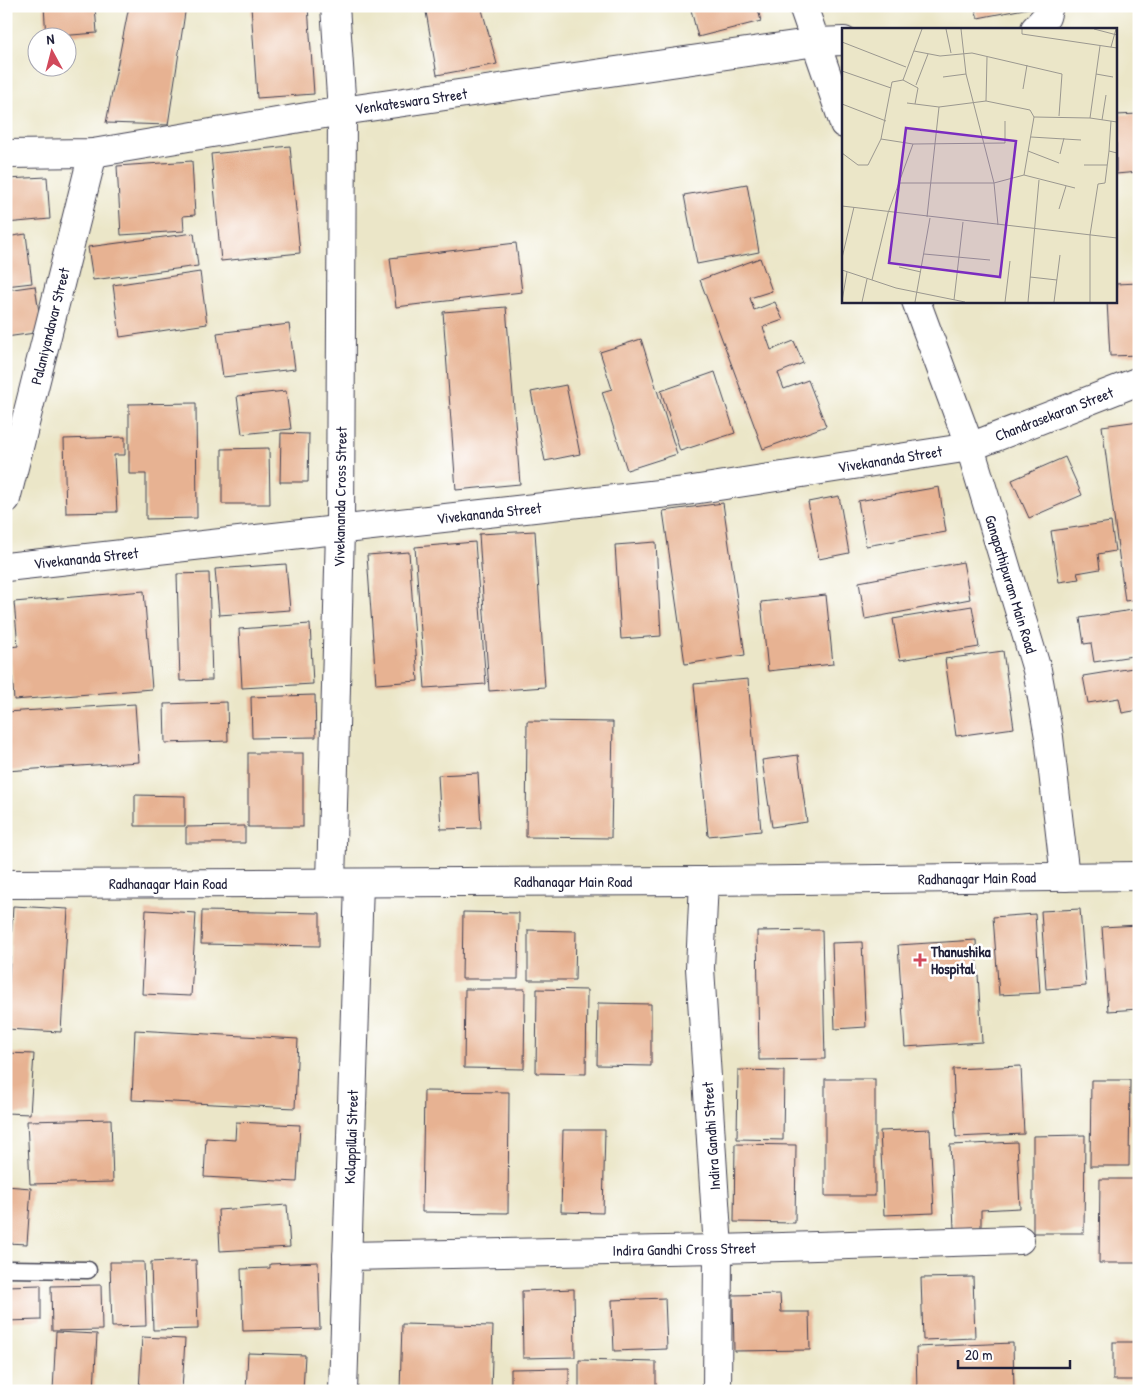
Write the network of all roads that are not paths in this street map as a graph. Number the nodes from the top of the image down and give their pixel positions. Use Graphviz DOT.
graph roads {
  1 [pos="335,6"];
  2 [pos="803,6"];
  3 [pos="1049,6"];
  4 [pos="1036,28"];
  5 [pos="842,40"];
  6 [pos="816,42"];
  7 [pos="342,111"];
  8 [pos="842,118"];
  9 [pos="93,153"];
  10 [pos="6,154"];
  11 [pos="916,302"];
  12 [pos="1139,381"];
  13 [pos="970,447"];
  14 [pos="6,498"];
  15 [pos="340,530"];
  16 [pos="6,567"];
  17 [pos="1139,876"];
  18 [pos="1065,877"];
  19 [pos="704,881"];
  20 [pos="331,883"];
  21 [pos="359,883"];
  22 [pos="6,884"];
  23 [pos="1020,1240"];
  24 [pos="718,1249"];
  25 [pos="347,1256"];
  26 [pos="6,1269"];
  27 [pos="88,1270"];
  28 [pos="343,1391"];
  29 [pos="717,1391"];
  1 -- 7 [label="street, Vivekananda Cross Street"];
  2 -- 6 [label="street"];
  3 -- 4 [label="street"];
  5 -- 6 [label="street, Venkateswara Street"];
  6 -- 7 [label="street, Venkateswara Street"];
  6 -- 8 [label="street"];
  7 -- 9 [label="street, Venkateswara Street"];
  7 -- 15 [label="street, Vivekananda Cross Street"];
  9 -- 10 [label="street, Venkateswara Street"];
  9 -- 14 [label="street, Palaniyandavar Street"];
  11 -- 13 [label="street, Ganapathipuram Main Road"];
  12 -- 13 [label="street, Chandrasekaran Street"];
  13 -- 15 [label="street, Vivekananda Street"];
  13 -- 18 [label="street, Ganapathipuram Main Road"];
  15 -- 16 [label="street, Vivekananda Street"];
  15 -- 20 [label="street, Vivekananda Cross Street"];
  17 -- 18 [label="street, Radhanagar Main Road"];
  18 -- 19 [label="street, Radhanagar Main Road"];
  19 -- 21 [label="street, Radhanagar Main Road"];
  19 -- 24 [label="street, Indira Gandhi Street"];
  20 -- 21 [label="street, Radhanagar Main Road"];
  20 -- 22 [label="street, Radhanagar Main Road"];
  21 -- 25 [label="street, Kolappillai Street"];
  23 -- 24 [label="street, Indira Gandhi Cross Street"];
  24 -- 25 [label="street, Indira Gandhi Cross Street"];
  24 -- 29 [label="street, Indira Gandhi Street"];
  25 -- 28 [label="street, Kolappillai Street"];
  26 -- 27 [label="lane"];
}
